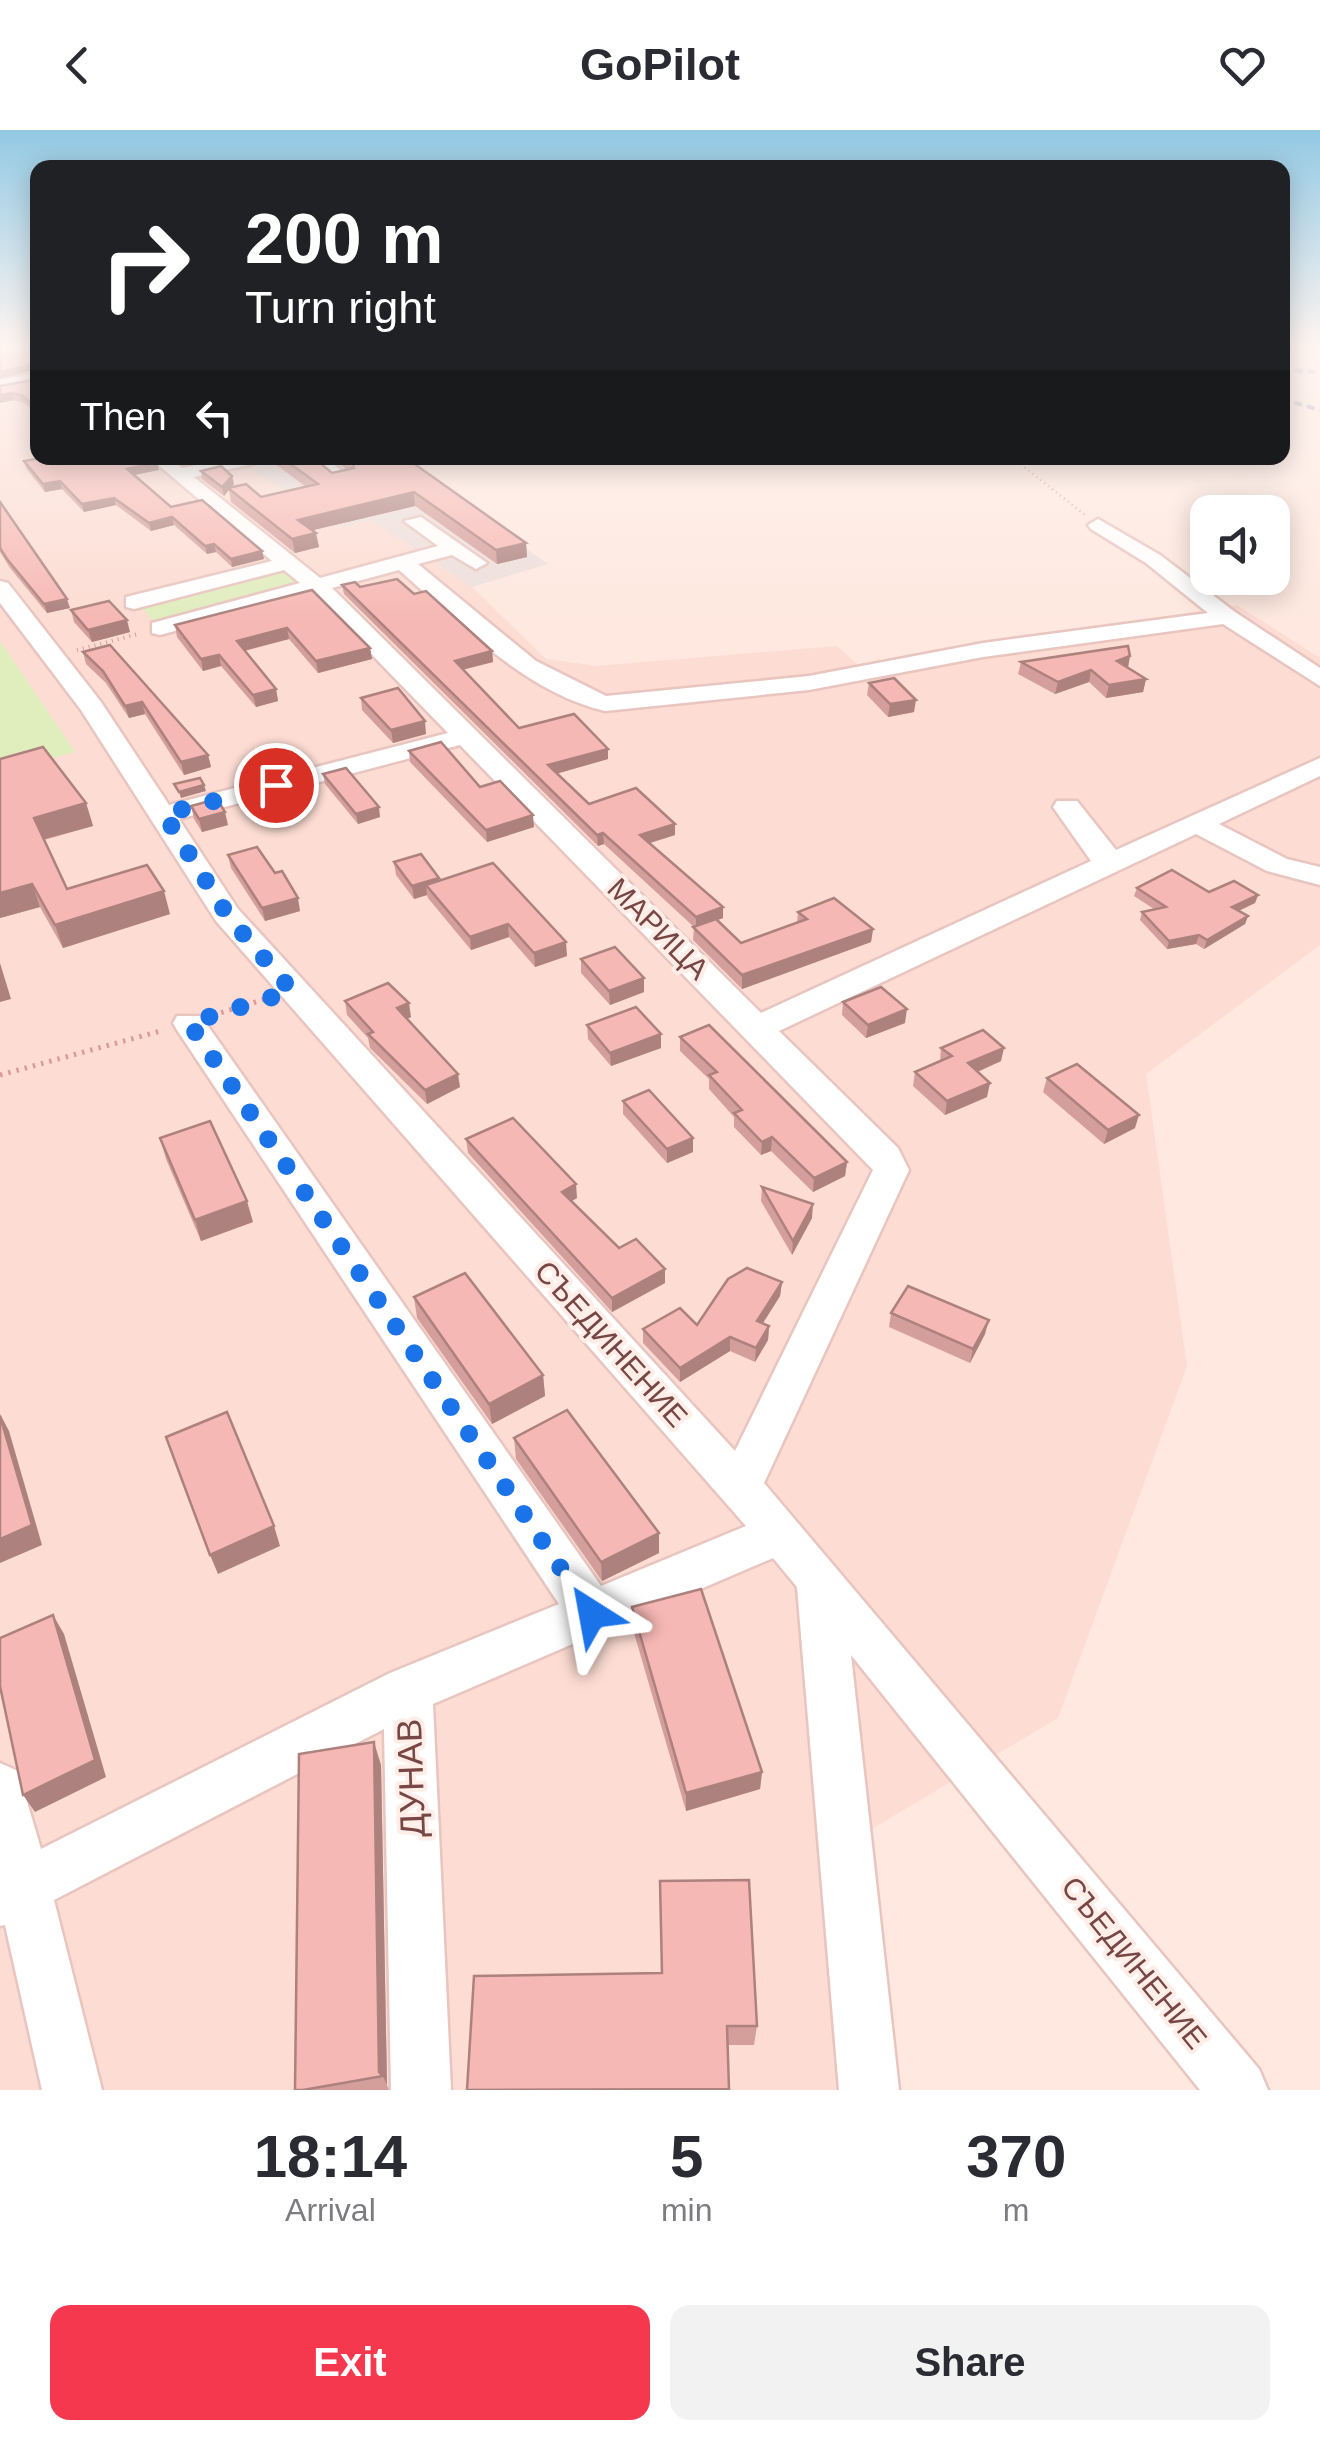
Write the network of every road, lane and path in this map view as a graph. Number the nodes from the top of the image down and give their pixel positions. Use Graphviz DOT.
graph roads {
  1 [pos="324,465"];
  2 [pos="1022,465"];
  3 [pos="169,466"];
  4 [pos="343,478"];
  5 [pos="414,520"];
  6 [pos="1098,526"];
  7 [pos="455,548"];
  8 [pos="288,563"];
  9 [pos="404,563"];
  10 [pos="476,563"];
  11 [pos="0,588"];
  12 [pos="319,588"];
  13 [pos="134,602"];
  14 [pos="1227,617"];
  15 [pos="160,628"];
  16 [pos="54,656"];
  17 [pos="1320,679"];
  18 [pos="464,736"];
  19 [pos="1320,766"];
  20 [pos="1066,807"];
  21 [pos="164,814"];
  22 [pos="1200,825"];
  23 [pos="1107,868"];
  24 [pos="1320,876"];
  25 [pos="292,991"];
  26 [pos="189,1023"];
  27 [pos="758,1028"];
  28 [pos="0,1074"];
  29 [pos="740,1488"];
  30 [pos="782,1534"];
  31 [pos="820,1582"];
  32 [pos="592,1614"];
  33 [pos="408,1690"];
  34 [pos="0,1788"];
  35 [pos="11,1893"];
  36 [pos="72,2090"];
  37 [pos="420,2090"];
  38 [pos="868,2090"];
  39 [pos="1238,2090"];
  1 -- 4 [label="street"];
  2 -- 6 [label="path"];
  3 -- 8 [label="street, МАРИЦА"];
  5 -- 7 [label="street"];
  6 -- 14 [label="street"];
  7 -- 9 [label="street"];
  7 -- 10 [label="street"];
  8 -- 12 [label="street, МАРИЦА"];
  8 -- 13 [label="street"];
  9 -- 12 [label="street"];
  9 -- 14 [label="street"];
  11 -- 16 [label="street, СЪЕДИНЕНИЕ"];
  12 -- 15 [label="street"];
  12 -- 18 [label="street, МАРИЦА"];
  14 -- 17 [label="street"];
  15 -- 16 [label="path"];
  16 -- 21 [label="street, СЪЕДИНЕНИЕ"];
  18 -- 21 [label="street"];
  18 -- 27 [label="street, МАРИЦА"];
  19 -- 22 [label="street"];
  20 -- 23 [label="street"];
  21 -- 25 [label="street, СЪЕДИНЕНИЕ"];
  22 -- 23 [label="street"];
  22 -- 24 [label="street"];
  23 -- 27 [label="street"];
  25 -- 26 [label="path"];
  25 -- 29 [label="street, СЪЕДИНЕНИЕ"];
  26 -- 28 [label="path"];
  26 -- 32 [label="street"];
  27 -- 29 [label="street, МАРИЦА"];
  29 -- 30 [label="street, СЪЕДИНЕНИЕ"];
  30 -- 31 [label="street, СЪЕДИНЕНИЕ"];
  30 -- 32 [label="street, ДУНАВ"];
  31 -- 38 [label="street"];
  31 -- 39 [label="street, СЪЕДИНЕНИЕ"];
  32 -- 33 [label="street, ДУНАВ"];
  33 -- 35 [label="street"];
  33 -- 37 [label="street, ДУНАВ"];
  34 -- 35 [label="street"];
  35 -- 36 [label="street"];
}
